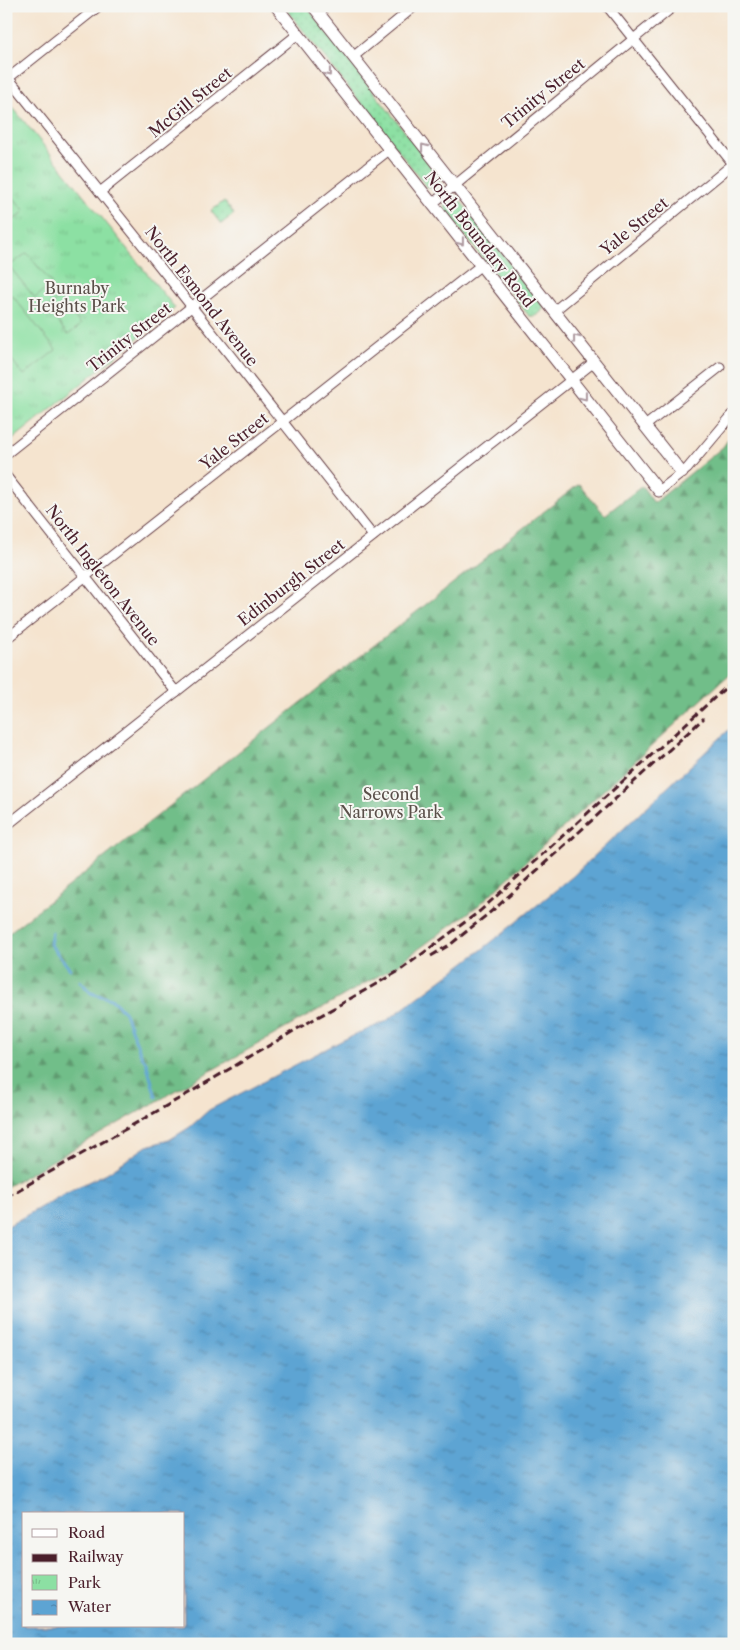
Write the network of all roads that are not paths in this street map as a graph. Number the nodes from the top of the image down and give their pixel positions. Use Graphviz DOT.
graph roads {
  1 [pos="99,6"];
  2 [pos="276,6"];
  3 [pos="313,6"];
  4 [pos="415,6"];
  5 [pos="607,6"];
  6 [pos="674,6"];
  7 [pos="298,34"];
  8 [pos="633,39"];
  9 [pos="353,57"];
  10 [pos="7,78"];
  11 [pos="389,150"];
  12 [pos="733,165"];
  13 [pos="454,186"];
  14 [pos="100,192"];
  15 [pos="432,204"];
  16 [pos="480,266"];
  17 [pos="191,306"];
  18 [pos="554,311"];
  19 [pos="594,362"];
  20 [pos="720,367"];
  21 [pos="571,380"];
  22 [pos="734,412"];
  23 [pos="282,422"];
  24 [pos="645,426"];
  25 [pos="6,454"];
  26 [pos="682,473"];
  27 [pos="6,476"];
  28 [pos="659,491"];
  29 [pos="373,536"];
  30 [pos="85,577"];
  31 [pos="6,639"];
  32 [pos="176,692"];
  33 [pos="6,826"];
  1 -- 10 [label="street"];
  2 -- 7 [label="street, North Boundary Road"];
  3 -- 9 [label="street, North Boundary Road"];
  4 -- 9 [label="street"];
  5 -- 8 [label="street"];
  6 -- 8 [label="street, Trinity Street"];
  7 -- 11 [label="street, North Boundary Road, one-way"];
  7 -- 14 [label="street, McGill Street"];
  8 -- 12 [label="street"];
  8 -- 13 [label="street, Trinity Street"];
  13 -- 9 [label="street, North Boundary Road, one-way"];
  10 -- 14 [label="street, North Esmond Avenue"];
  11 -- 15 [label="street, North Boundary Road"];
  11 -- 17 [label="street, Trinity Street"];
  12 -- 18 [label="street, Yale Street"];
  13 -- 15 [label="street, Trinity Street"];
  13 -- 18 [label="street, North Boundary Road"];
  14 -- 17 [label="street, North Esmond Avenue"];
  15 -- 16 [label="street, North Boundary Road, one-way"];
  16 -- 21 [label="street, North Boundary Road"];
  16 -- 23 [label="street, Yale Street"];
  17 -- 23 [label="street, North Esmond Avenue"];
  17 -- 25 [label="street, Trinity Street"];
  19 -- 18 [label="street, North Boundary Road, one-way"];
  19 -- 21 [label="street, Edinburgh Street"];
  19 -- 24 [label="street, North Boundary Road"];
  20 -- 24 [label="street"];
  21 -- 28 [label="street, North Boundary Road, one-way"];
  21 -- 29 [label="street, Edinburgh Street"];
  22 -- 26 [label="street"];
  23 -- 29 [label="street, North Esmond Avenue"];
  23 -- 30 [label="street, Yale Street"];
  24 -- 26 [label="street, North Boundary Road"];
  26 -- 28 [label="street"];
  27 -- 30 [label="street, North Ingleton Avenue"];
  29 -- 32 [label="street, Edinburgh Street"];
  30 -- 31 [label="street, Yale Street"];
  30 -- 32 [label="street, North Ingleton Avenue"];
  32 -- 33 [label="street, Edinburgh Street"];
}
